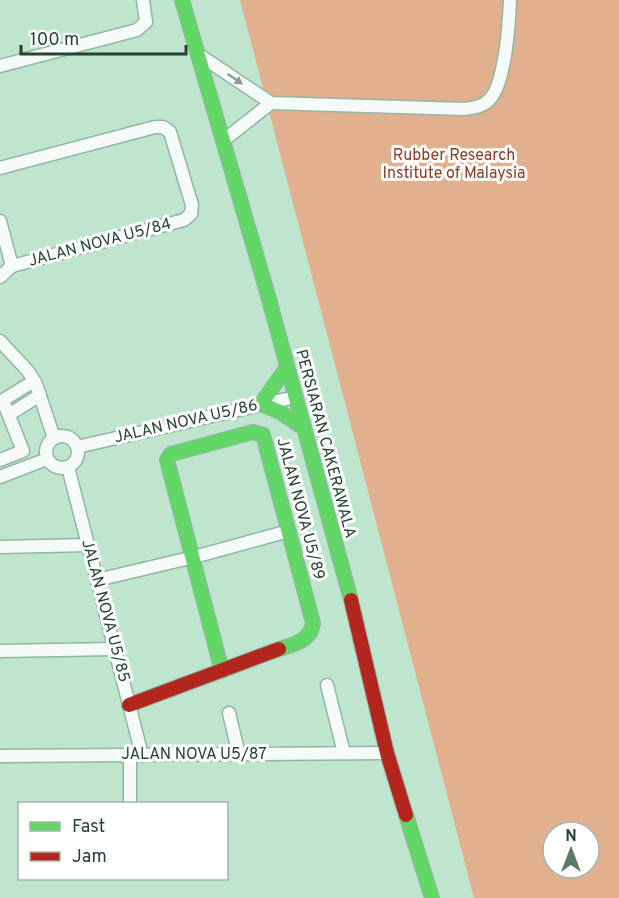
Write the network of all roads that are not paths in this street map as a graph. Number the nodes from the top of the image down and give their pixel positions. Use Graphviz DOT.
graph roads {
  1 [pos="142,0"];
  2 [pos="182,0"];
  3 [pos="510,0"];
  4 [pos="198,54"];
  5 [pos="0,66"];
  6 [pos="271,103"];
  7 [pos="224,140"];
  8 [pos="0,168"];
  9 [pos="0,221"];
  10 [pos="12,266"];
  11 [pos="0,277"];
  12 [pos="0,341"];
  13 [pos="287,367"];
  14 [pos="34,381"];
  15 [pos="40,395"];
  16 [pos="295,397"];
  17 [pos="1,401"];
  18 [pos="261,404"];
  19 [pos="10,414"];
  20 [pos="304,428"];
  21 [pos="54,438"];
  22 [pos="77,447"];
  23 [pos="47,459"];
  24 [pos="0,460"];
  25 [pos="68,468"];
  26 [pos="0,477"];
  27 [pos="289,531"];
  28 [pos="88,545"];
  29 [pos="0,547"];
  30 [pos="194,557"];
  31 [pos="97,580"];
  32 [pos="115,649"];
  33 [pos="0,651"];
  34 [pos="222,670"];
  35 [pos="327,685"];
  36 [pos="129,705"];
  37 [pos="229,713"];
  38 [pos="344,753"];
  39 [pos="387,753"];
  40 [pos="136,755"];
  41 [pos="239,755"];
  42 [pos="0,756"];
  43 [pos="130,802"];
  44 [pos="432,898"];
  1 -- 5 [label="street"];
  2 -- 4 [label="street, PERSIARAN CAKERAWALA"];
  3 -- 6 [label="street"];
  4 -- 6 [label="street, one-way"];
  4 -- 7 [label="street, PERSIARAN CAKERAWALA"];
  6 -- 7 [label="street"];
  7 -- 13 [label="street, PERSIARAN CAKERAWALA"];
  8 -- 10 [label="street, JALAN NOVA U5/84"];
  9 -- 10 [label="street"];
  10 -- 11 [label="street, JALAN NOVA U5/84"];
  12 -- 14 [label="street"];
  13 -- 16 [label="street, PERSIARAN CAKERAWALA"];
  13 -- 18 [label="street"];
  14 -- 15 [label="street"];
  14 -- 17 [label="street"];
  15 -- 19 [label="street"];
  15 -- 21 [label="street"];
  16 -- 18 [label="street, JALAN NOVA U5/86"];
  16 -- 20 [label="street, PERSIARAN CAKERAWALA"];
  17 -- 19 [label="street"];
  18 -- 20 [label="street"];
  18 -- 22 [label="street, JALAN NOVA U5/86"];
  19 -- 24 [label="street"];
  20 -- 39 [label="street, PERSIARAN CAKERAWALA"];
  21 -- 22 [label="street"];
  21 -- 23 [label="street"];
  22 -- 25 [label="street"];
  23 -- 25 [label="street"];
  23 -- 26 [label="street"];
  25 -- 28 [label="street, JALAN NOVA U5/85"];
  27 -- 30 [label="street"];
  27 -- 30 [label="street, JALAN NOVA U5/89"];
  27 -- 34 [label="street, JALAN NOVA U5/89"];
  28 -- 29 [label="street"];
  28 -- 31 [label="street, JALAN NOVA U5/85"];
  30 -- 31 [label="street"];
  30 -- 34 [label="street, JALAN NOVA U5/89"];
  31 -- 32 [label="street, JALAN NOVA U5/85"];
  32 -- 33 [label="street"];
  32 -- 36 [label="street, JALAN NOVA U5/85"];
  34 -- 36 [label="street, JALAN NOVA U5/89"];
  35 -- 38 [label="street"];
  36 -- 40 [label="street, JALAN NOVA U5/85"];
  37 -- 41 [label="street"];
  38 -- 39 [label="street, JALAN NOVA U5/87"];
  38 -- 41 [label="street, JALAN NOVA U5/87"];
  39 -- 44 [label="street, PERSIARAN CAKERAWALA"];
  40 -- 41 [label="street, JALAN NOVA U5/87"];
  40 -- 42 [label="street, JALAN NOVA U5/87"];
  40 -- 43 [label="street, JALAN NOVA U5/85"];
}
